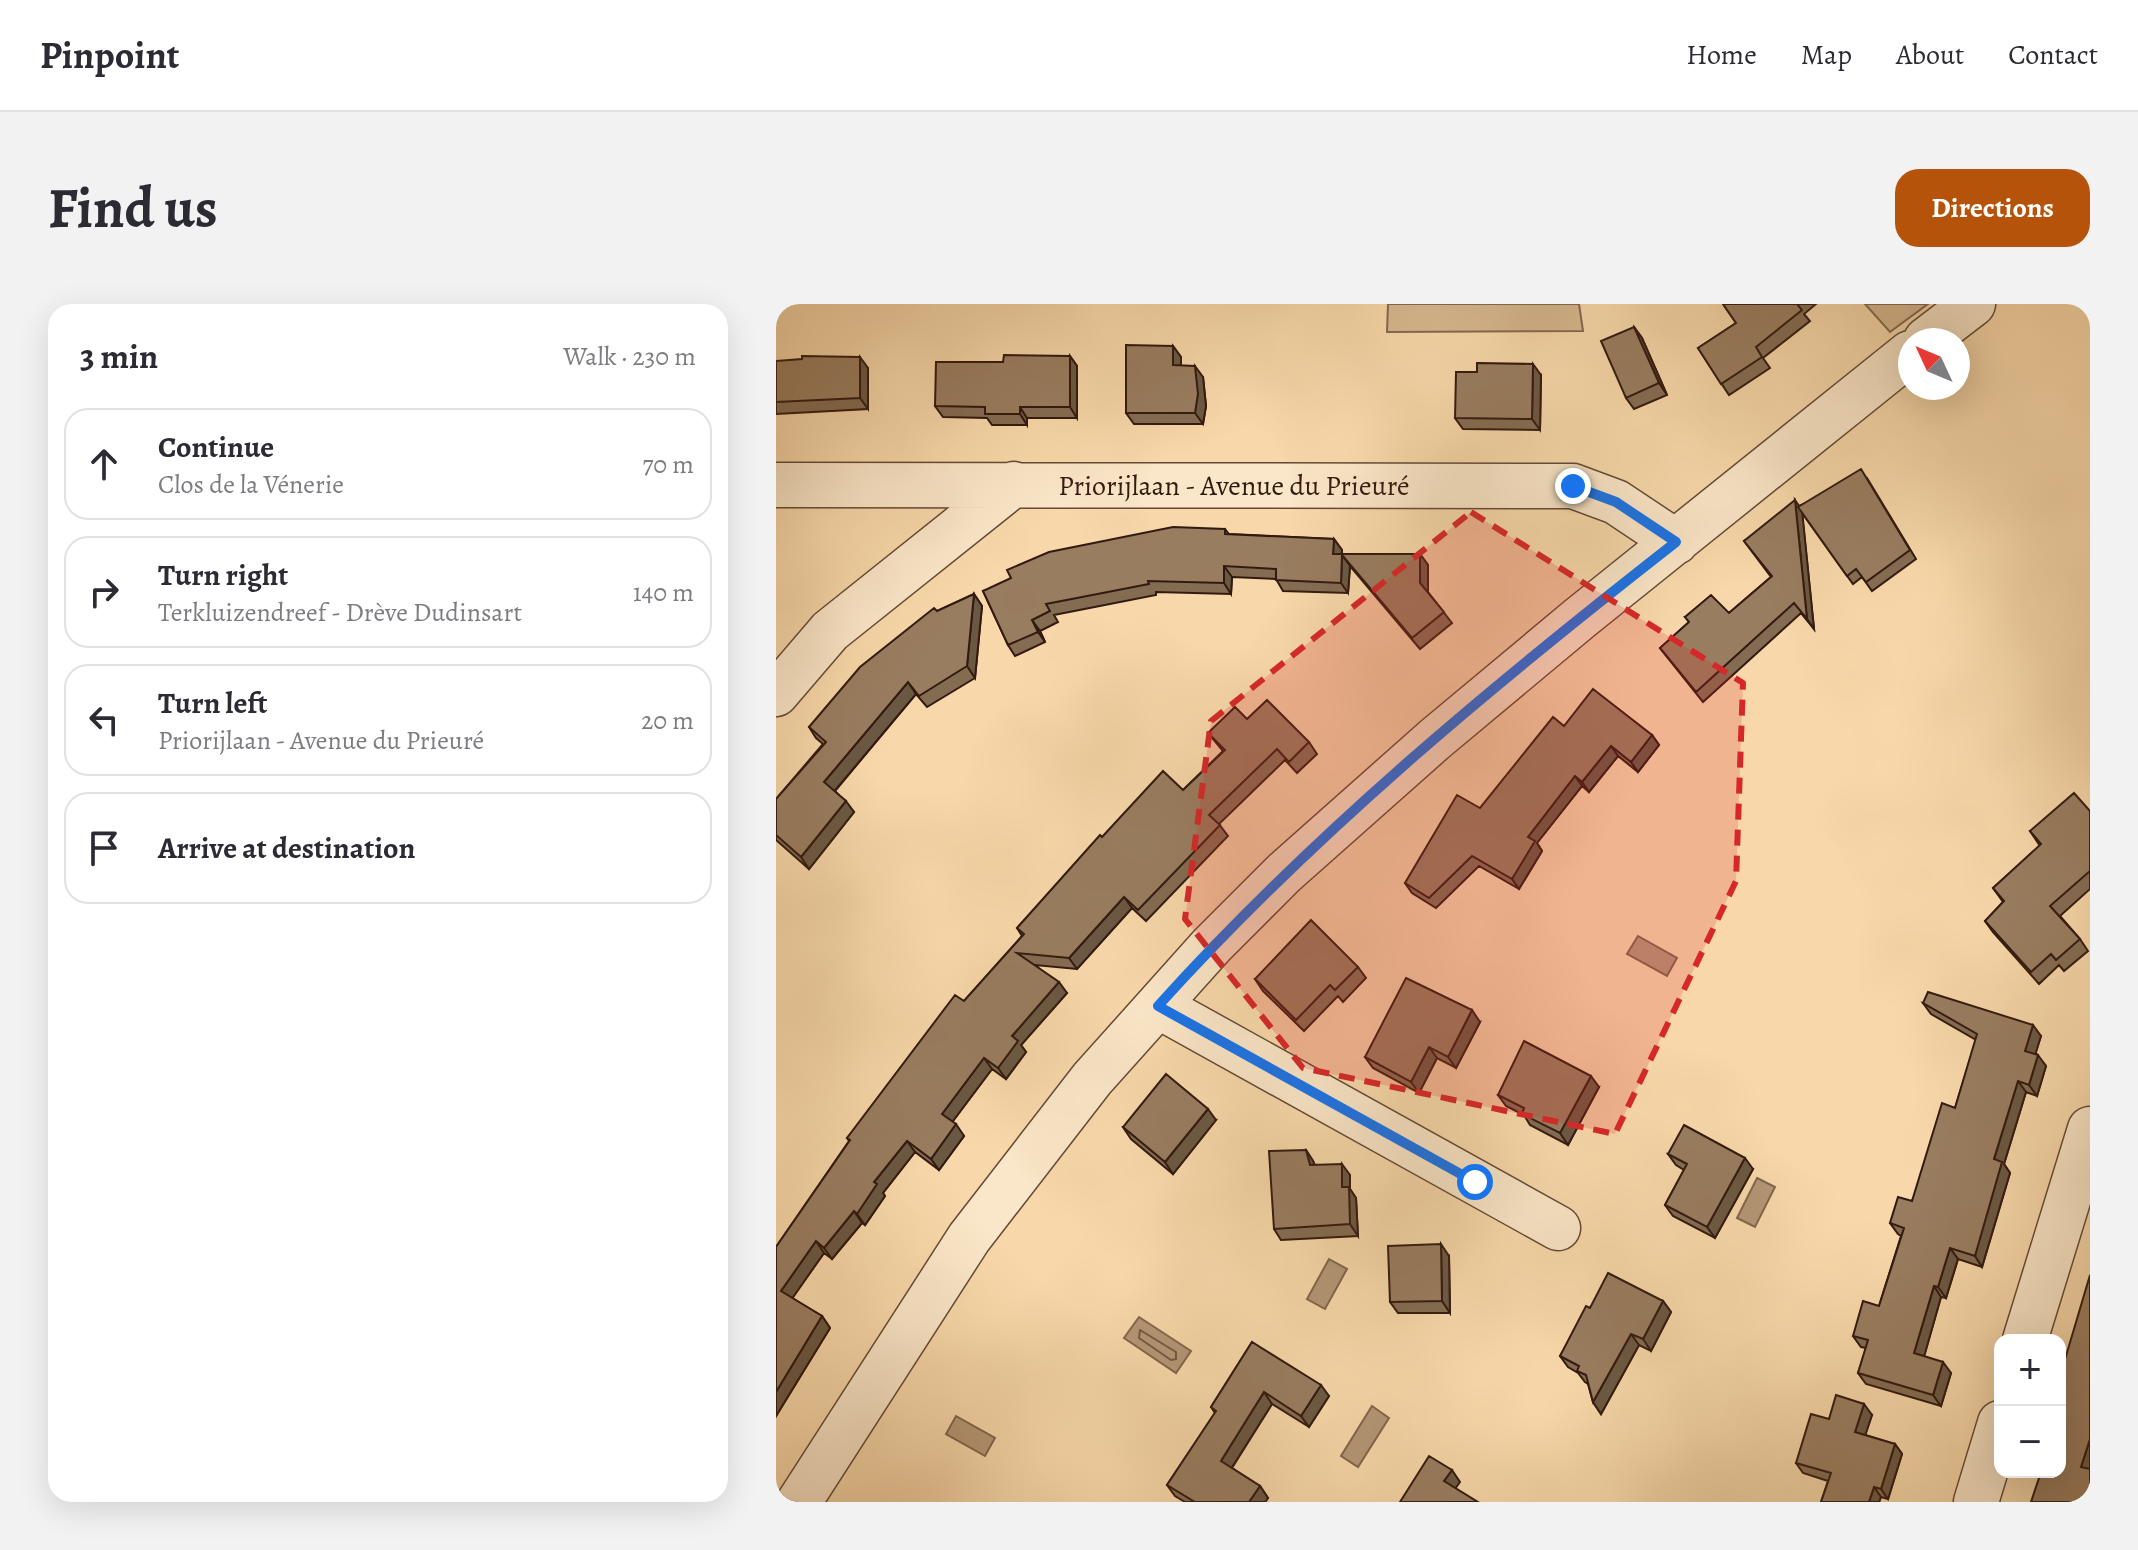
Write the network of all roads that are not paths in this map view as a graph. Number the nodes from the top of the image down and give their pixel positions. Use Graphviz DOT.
graph roads {
  1 [pos="1973,304"];
  2 [pos="1942,328"];
  3 [pos="1898,363"];
  4 [pos="1014,484"];
  5 [pos="776,485"];
  6 [pos="1676,542"];
  7 [pos="776,694"];
  8 [pos="1158,1006"];
  9 [pos="2090,1129"];
  10 [pos="1558,1228"];
  11 [pos="2027,1334"];
  12 [pos="1994,1443"];
  13 [pos="799,1502"];
  14 [pos="1976,1502"];
  1 -- 2 [label="street"];
  3 -- 6 [label="street"];
  4 -- 5 [label="street, Priorijlaan - Avenue du Prieuré"];
  4 -- 6 [label="street, Priorijlaan - Avenue du Prieuré"];
  4 -- 7 [label="street"];
  6 -- 8 [label="street"];
  8 -- 10 [label="street"];
  8 -- 13 [label="street"];
  9 -- 11 [label="street"];
  12 -- 14 [label="street"];
}
